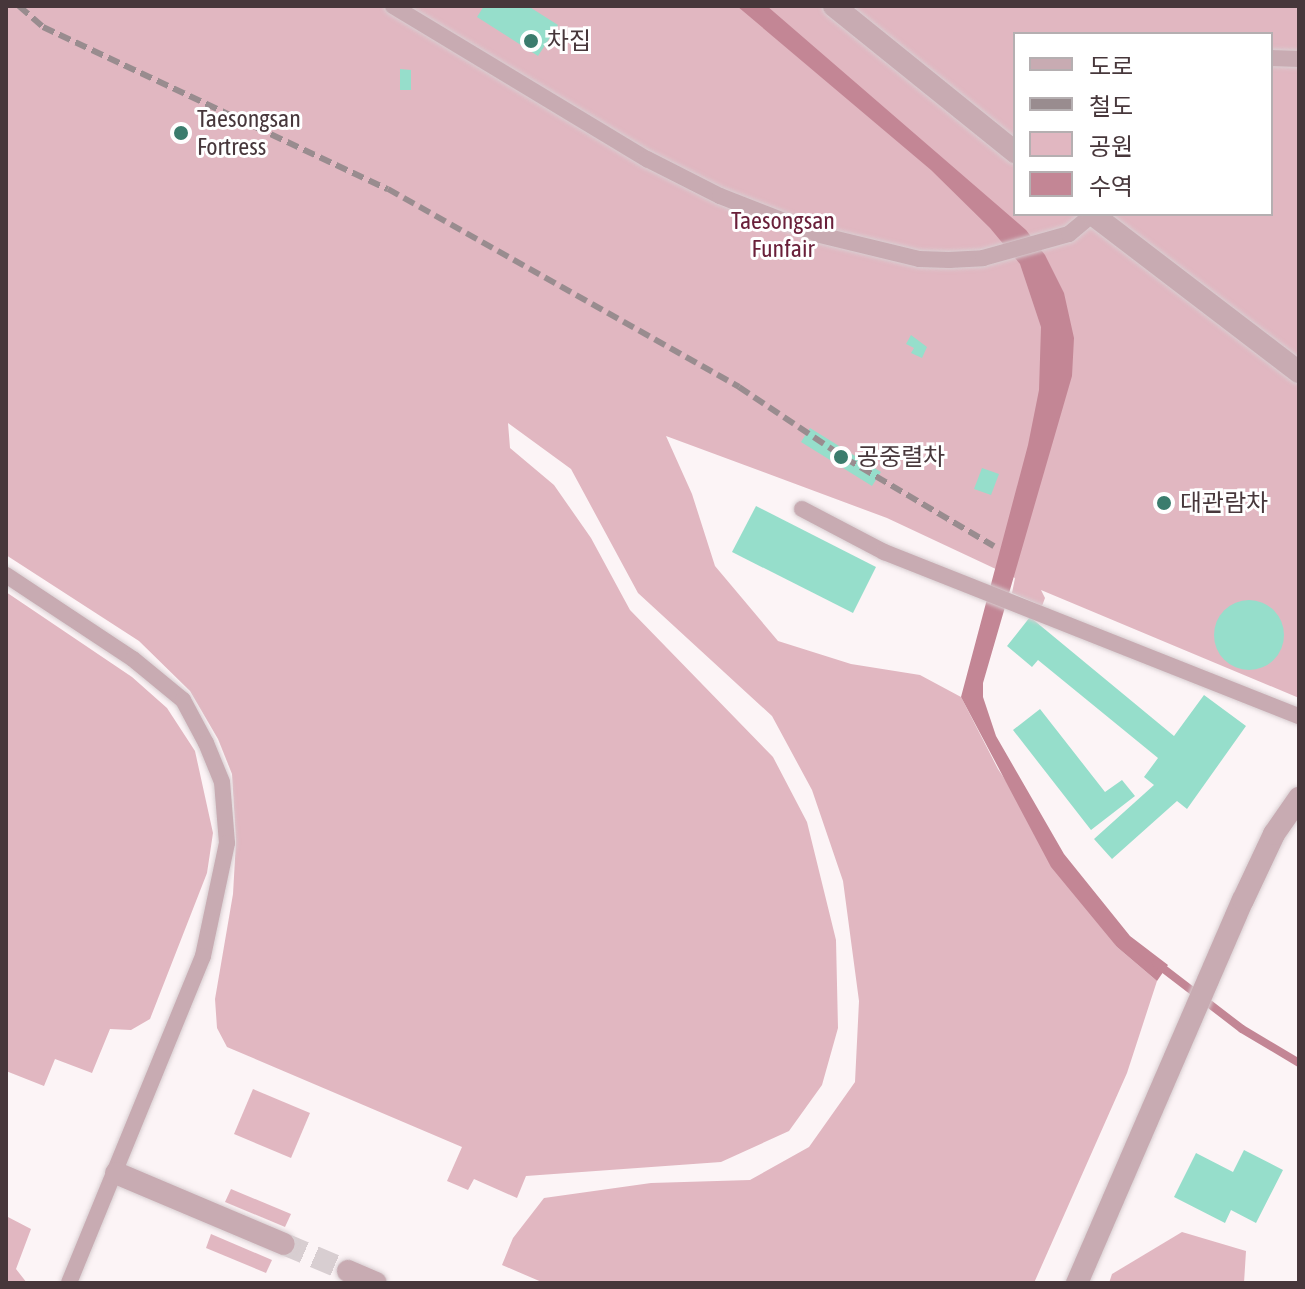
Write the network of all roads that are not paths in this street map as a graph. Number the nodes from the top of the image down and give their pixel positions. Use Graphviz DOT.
graph roads {
  1 [pos="393,6"];
  2 [pos="834,6"];
  3 [pos="1273,58"];
  4 [pos="1299,59"];
  5 [pos="1013,150"];
  6 [pos="1091,216"];
  7 [pos="1096,216"];
  8 [pos="1299,371"];
  9 [pos="802,509"];
  10 [pos="6,575"];
  11 [pos="1299,716"];
  12 [pos="1299,798"];
  13 [pos="116,1173"];
  14 [pos="284,1244"];
  15 [pos="348,1271"];
  16 [pos="69,1283"];
  17 [pos="376,1283"];
  18 [pos="1077,1283"];
  1 -- 6 [label="lane"];
  2 -- 5 [label="street"];
  3 -- 4 [label="lane"];
  7 -- 8 [label="street"];
  9 -- 11 [label="lane"];
  10 -- 13 [label="lane"];
  12 -- 18 [label="street"];
  13 -- 14 [label="street"];
  13 -- 16 [label="lane"];
  15 -- 17 [label="street"];
}
